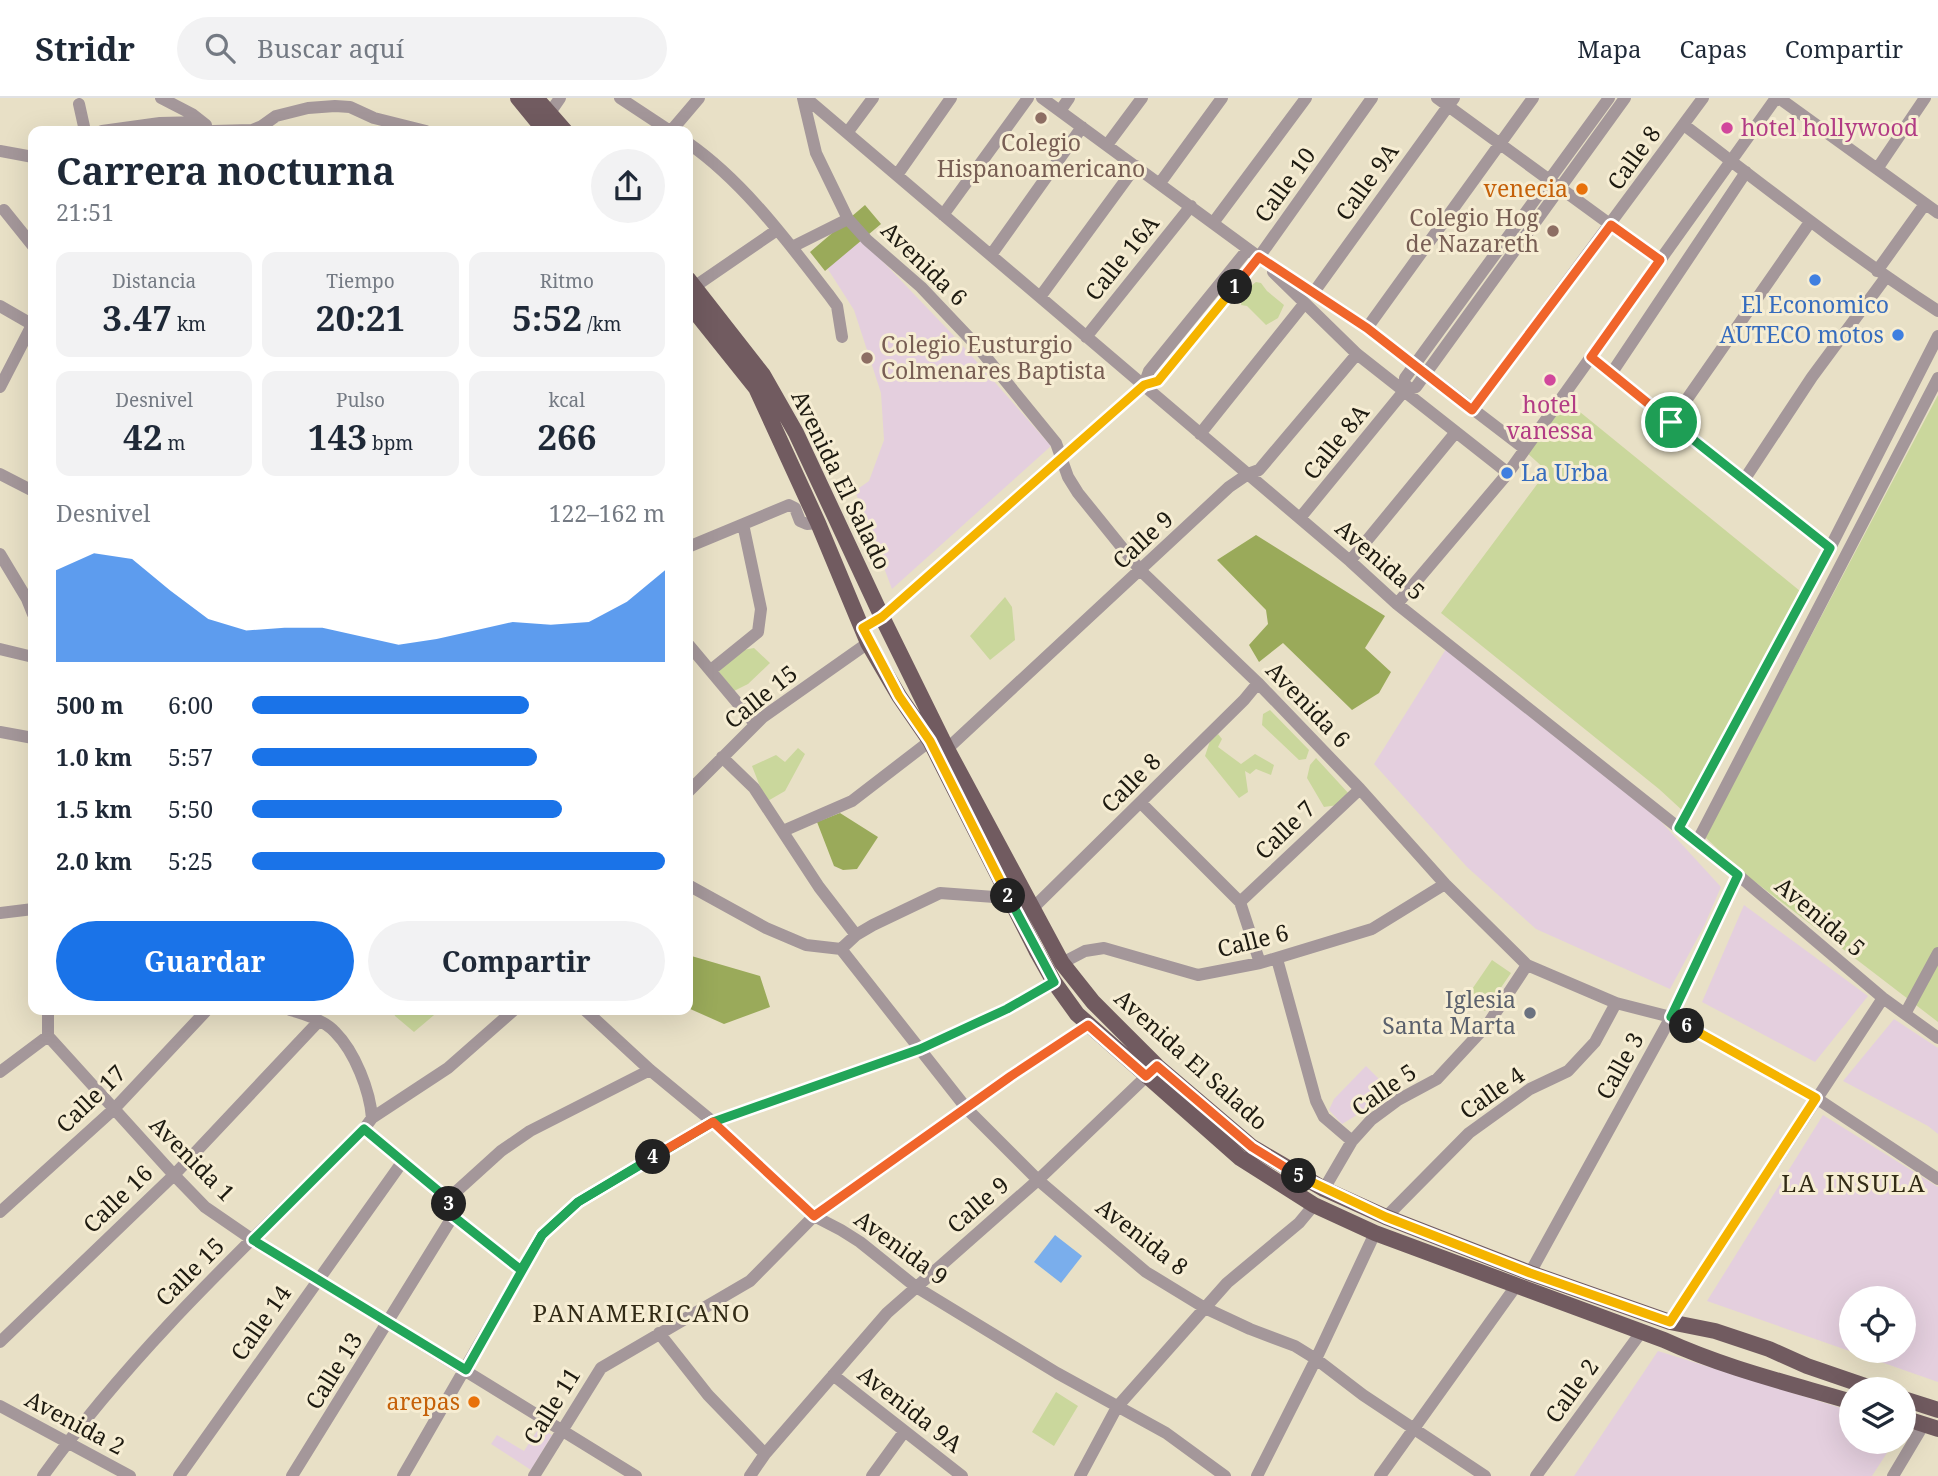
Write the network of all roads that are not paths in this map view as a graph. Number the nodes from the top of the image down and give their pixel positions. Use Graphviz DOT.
graph roads {
  1 [pos="161,98"];
  2 [pos="518,98"];
  3 [pos="536,98"];
  4 [pos="560,98"];
  5 [pos="699,98"];
  6 [pos="805,98"];
  7 [pos="873,98"];
  8 [pos="951,98"];
  9 [pos="1028,98"];
  10 [pos="1042,98"];
  11 [pos="1069,98"];
  12 [pos="1142,98"];
  13 [pos="1222,98"];
  14 [pos="1306,98"];
  15 [pos="1373,98"];
  16 [pos="1533,98"];
  17 [pos="1609,98"];
  18 [pos="1625,98"];
  19 [pos="1703,98"];
  20 [pos="1777,98"];
  21 [pos="1925,98"];
  22 [pos="625,99"];
  23 [pos="1446,101"];
  24 [pos="355,102"];
  25 [pos="79,104"];
  26 [pos="1060,111"];
  27 [pos="549,114"];
  28 [pos="202,122"];
  29 [pos="1684,125"];
  30 [pos="84,126"];
  31 [pos="138,126"];
  32 [pos="207,126"];
  33 [pos="267,126"];
  34 [pos="406,126"];
  35 [pos="541,126"];
  36 [pos="560,126"];
  37 [pos="664,126"];
  38 [pos="675,126"];
  39 [pos="1082,127"];
  40 [pos="847,133"];
  41 [pos="1500,144"];
  42 [pos="1107,145"];
  43 [pos="693,147"];
  44 [pos="0,150"];
  45 [pos="28,156"];
  46 [pos="1731,160"];
  47 [pos="1136,166"];
  48 [pos="1877,169"];
  49 [pos="1746,173"];
  50 [pos="897,175"];
  51 [pos="1160,183"];
  52 [pos="1554,183"];
  53 [pos="1925,204"];
  54 [pos="1191,206"];
  55 [pos="4,210"];
  56 [pos="1938,213"];
  57 [pos="943,215"];
  58 [pos="848,219"];
  59 [pos="1810,222"];
  60 [pos="1213,223"];
  61 [pos="1611,225"];
  62 [pos="777,230"];
  63 [pos="28,240"];
  64 [pos="792,247"];
  65 [pos="1253,253"];
  66 [pos="991,255"];
  67 [pos="1660,260"];
  68 [pos="1881,274"];
  69 [pos="693,288"];
  70 [pos="1314,292"];
  71 [pos="693,293"];
  72 [pos="693,294"];
  73 [pos="1040,297"];
  74 [pos="1304,304"];
  75 [pos="0,306"];
  76 [pos="1938,311"];
  77 [pos="28,322"];
  78 [pos="1367,328"];
  79 [pos="28,334"];
  80 [pos="842,337"];
  81 [pos="1086,337"];
  82 [pos="1938,337"];
  83 [pos="1357,354"];
  84 [pos="1591,357"];
  85 [pos="1420,368"];
  86 [pos="1611,374"];
  87 [pos="1938,378"];
  88 [pos="1144,385"];
  89 [pos="0,387"];
  90 [pos="1404,391"];
  91 [pos="1472,410"];
  92 [pos="1671,422"];
  93 [pos="1455,432"];
  94 [pos="1200,434"];
  95 [pos="1525,449"];
  96 [pos="1062,460"];
  97 [pos="1508,473"];
  98 [pos="0,474"];
  99 [pos="1248,474"];
  100 [pos="1744,480"];
  101 [pos="28,488"];
  102 [pos="1300,518"];
  103 [pos="818,523"];
  104 [pos="743,524"];
  105 [pos="693,545"];
  106 [pos="1830,548"];
  107 [pos="0,554"];
  108 [pos="1350,561"];
  109 [pos="1141,571"];
  110 [pos="28,602"];
  111 [pos="1397,604"];
  112 [pos="882,617"];
  113 [pos="866,635"];
  114 [pos="0,649"];
  115 [pos="693,649"];
  116 [pos="28,656"];
  117 [pos="712,670"];
  118 [pos="1258,683"];
  119 [pos="755,724"];
  120 [pos="0,732"];
  121 [pos="28,736"];
  122 [pos="930,741"];
  123 [pos="947,749"];
  124 [pos="722,757"];
  125 [pos="693,787"];
  126 [pos="1360,789"];
  127 [pos="1141,803"];
  128 [pos="1679,828"];
  129 [pos="783,831"];
  130 [pos="1697,842"];
  131 [pos="1738,875"];
  132 [pos="1445,884"];
  133 [pos="693,888"];
  134 [pos="1008,898"];
  135 [pos="1240,902"];
  136 [pos="1032,909"];
  137 [pos="28,910"];
  138 [pos="0,913"];
  139 [pos="856,935"];
  140 [pos="841,949"];
  141 [pos="1938,953"];
  142 [pos="1277,958"];
  143 [pos="1260,962"];
  144 [pos="1062,963"];
  145 [pos="1527,965"];
  146 [pos="1054,982"];
  147 [pos="1883,998"];
  148 [pos="1616,1003"];
  149 [pos="1905,1014"];
  150 [pos="48,1015"];
  151 [pos="200,1015"];
  152 [pos="303,1015"];
  153 [pos="508,1015"];
  154 [pos="590,1015"];
  155 [pos="1671,1017"];
  156 [pos="319,1021"];
  157 [pos="1088,1025"];
  158 [pos="48,1036"];
  159 [pos="1938,1038"];
  160 [pos="920,1049"];
  161 [pos="650,1070"];
  162 [pos="1152,1071"];
  163 [pos="0,1072"];
  164 [pos="1816,1098"];
  165 [pos="114,1110"];
  166 [pos="967,1110"];
  167 [pos="713,1122"];
  168 [pos="368,1124"];
  169 [pos="1352,1141"];
  170 [pos="403,1161"];
  171 [pos="174,1175"];
  172 [pos="1938,1179"];
  173 [pos="1038,1180"];
  174 [pos="1324,1189"];
  175 [pos="448,1199"];
  176 [pos="1314,1205"];
  177 [pos="0,1212"];
  178 [pos="453,1216"];
  179 [pos="814,1216"];
  180 [pos="1386,1217"];
  181 [pos="1376,1233"];
  182 [pos="253,1240"];
  183 [pos="521,1270"];
  184 [pos="1530,1273"];
  185 [pos="318,1279"];
  186 [pos="1516,1286"];
  187 [pos="916,1287"];
  188 [pos="1205,1308"];
  189 [pos="1670,1322"];
  190 [pos="388,1324"];
  191 [pos="1642,1331"];
  192 [pos="659,1333"];
  193 [pos="0,1342"];
  194 [pos="1316,1359"];
  195 [pos="466,1370"];
  196 [pos="833,1376"];
  197 [pos="1839,1377"];
  198 [pos="1839,1398"];
  199 [pos="1916,1403"];
  200 [pos="0,1406"];
  201 [pos="1117,1407"];
  202 [pos="1938,1410"];
  203 [pos="1931,1427"];
  204 [pos="1414,1428"];
  205 [pos="561,1431"];
  206 [pos="904,1432"];
  207 [pos="67,1442"];
  208 [pos="765,1454"];
  209 [pos="43,1476"];
  210 [pos="130,1476"];
  211 [pos="179,1476"];
  212 [pos="292,1476"];
  213 [pos="403,1476"];
  214 [pos="534,1476"];
  215 [pos="636,1476"];
  216 [pos="750,1476"];
  217 [pos="872,1476"];
  218 [pos="961,1476"];
  219 [pos="1080,1476"];
  220 [pos="1225,1476"];
  221 [pos="1257,1476"];
  222 [pos="1381,1476"];
  223 [pos="1486,1476"];
  224 [pos="1536,1476"];
  225 [pos="1893,1476"];
  1 -- 28 [label="street"];
  2 -- 35 [label="main road"];
  3 -- 27 [label="main road"];
  4 -- 27 [label="street"];
  5 -- 38 [label="street"];
  6 -- 40 [label="street, Avenida 5"];
  6 -- 58 [label="street, Avenida 6"];
  7 -- 40 [label="street"];
  8 -- 50 [label="street"];
  9 -- 57 [label="street"];
  10 -- 26 [label="street"];
  11 -- 26 [label="street"];
  12 -- 42 [label="street"];
  13 -- 51 [label="street"];
  14 -- 60 [label="street"];
  15 -- 65 [label="street, Calle 10"];
  16 -- 41 [label="street"];
  17 -- 52 [label="street, Calle 8A"];
  18 -- 52 [label="street, Calle 8A"];
  19 -- 29 [label="street, Calle 8"];
  20 -- 46 [label="street"];
  20 -- 48 [label="street"];
  21 -- 48 [label="street"];
  22 -- 37 [label="street"];
  23 -- 41 [label="street"];
  23 -- 70 [label="street, Calle 9A"];
  24 -- 33 [label="street"];
  24 -- 34 [label="street"];
  25 -- 30 [label="street"];
  26 -- 39 [label="street"];
  27 -- 36 [label="main road"];
  28 -- 31 [label="street"];
  28 -- 32 [label="street"];
  29 -- 46 [label="street"];
  29 -- 61 [label="street, Calle 8"];
  39 -- 42 [label="street"];
  39 -- 66 [label="street"];
  40 -- 50 [label="street, Avenida 5"];
  41 -- 52 [label="street"];
  41 -- 78 [label="street"];
  42 -- 47 [label="street"];
  43 -- 62 [label="street"];
  44 -- 45 [label="street"];
  46 -- 49 [label="street"];
  46 -- 67 [label="street"];
  47 -- 51 [label="street"];
  47 -- 73 [label="street"];
  48 -- 53 [label="street"];
  49 -- 59 [label="street"];
  49 -- 86 [label="street"];
  50 -- 57 [label="street, Avenida 5"];
  51 -- 54 [label="street"];
  52 -- 61 [label="street"];
  52 -- 85 [label="street, Calle 8A"];
  53 -- 56 [label="street"];
  53 -- 68 [label="street"];
  54 -- 60 [label="street"];
  54 -- 81 [label="street, Calle 16A"];
  55 -- 63 [label="street"];
  57 -- 66 [label="street, Avenida 5"];
  58 -- 64 [label="street"];
  58 -- 96 [label="street, Avenida 6"];
  59 -- 68 [label="street"];
  59 -- 92 [label="street"];
  60 -- 65 [label="street"];
  61 -- 67 [label="street"];
  61 -- 91 [label="street, Calle 8"];
  62 -- 64 [label="street"];
  62 -- 69 [label="street"];
  64 -- 80 [label="street"];
  65 -- 70 [label="street"];
  65 -- 74 [label="street"];
  65 -- 88 [label="street, Calle 10"];
  66 -- 73 [label="street, Avenida 5"];
  67 -- 84 [label="street"];
  68 -- 76 [label="street"];
  68 -- 100 [label="street"];
  70 -- 78 [label="street"];
  71 -- 112 [label="main road, Avenida El Salado"];
  72 -- 103 [label="main road, Avenida El Salado"];
  73 -- 81 [label="street, Avenida 5"];
  74 -- 83 [label="street"];
  74 -- 94 [label="street"];
  75 -- 77 [label="street"];
  78 -- 85 [label="street"];
  79 -- 89 [label="street"];
  81 -- 88 [label="street, Avenida 5"];
  82 -- 106 [label="street"];
  83 -- 90 [label="street"];
  83 -- 99 [label="street, Calle 9"];
  84 -- 86 [label="street"];
  84 -- 95 [label="street"];
  85 -- 90 [label="street, Calle 8A"];
  85 -- 91 [label="street"];
  86 -- 92 [label="street"];
  87 -- 130 [label="street"];
  88 -- 94 [label="street, Avenida 5"];
  88 -- 96 [label="street, Calle 10"];
  90 -- 93 [label="street"];
  90 -- 102 [label="street, Calle 8A"];
  91 -- 95 [label="street"];
  92 -- 100 [label="street"];
  93 -- 97 [label="street"];
  93 -- 108 [label="street"];
  94 -- 99 [label="street, Avenida 5"];
  95 -- 97 [label="street"];
  96 -- 109 [label="street, Avenida 6"];
  96 -- 112 [label="street, Calle 10"];
  97 -- 111 [label="street"];
  98 -- 101 [label="street"];
  99 -- 102 [label="street, Avenida 5"];
  99 -- 109 [label="street, Calle 9"];
  100 -- 106 [label="street"];
  102 -- 108 [label="street, Avenida 5"];
  103 -- 104 [label="street"];
  103 -- 113 [label="main road, Avenida El Salado"];
  104 -- 105 [label="street"];
  104 -- 117 [label="street"];
  106 -- 128 [label="street"];
  107 -- 110 [label="street"];
  108 -- 111 [label="street, Avenida 5"];
  109 -- 118 [label="street, Avenida 6"];
  109 -- 123 [label="street, Calle 9"];
  111 -- 128 [label="street, Avenida 5"];
  112 -- 113 [label="street, Calle 10"];
  112 -- 123 [label="main road, Avenida El Salado"];
  113 -- 119 [label="street, Calle 15"];
  113 -- 122 [label="main road, Avenida El Salado"];
  114 -- 116 [label="street"];
  115 -- 117 [label="street"];
  117 -- 119 [label="street"];
  118 -- 126 [label="street, Avenida 6"];
  118 -- 127 [label="street, Calle 8"];
  119 -- 124 [label="street, Calle 15"];
  120 -- 121 [label="street"];
  122 -- 129 [label="street"];
  122 -- 134 [label="main road, Avenida El Salado"];
  123 -- 136 [label="main road, Avenida El Salado"];
  124 -- 125 [label="street, Calle 15"];
  124 -- 129 [label="street"];
  126 -- 132 [label="street, Avenida 6"];
  126 -- 135 [label="street, Calle 7"];
  127 -- 135 [label="street"];
  127 -- 136 [label="street, Calle 8"];
  128 -- 130 [label="street, Avenida 5"];
  129 -- 139 [label="street"];
  130 -- 131 [label="street, Avenida 5"];
  131 -- 147 [label="street, Avenida 5"];
  131 -- 155 [label="street, Calle 3"];
  132 -- 142 [label="street, Calle 6"];
  132 -- 145 [label="street, Avenida 6"];
  133 -- 140 [label="street"];
  134 -- 139 [label="street"];
  134 -- 146 [label="main road, Avenida El Salado"];
  135 -- 143 [label="street"];
  136 -- 144 [label="main road, Avenida El Salado"];
  137 -- 138 [label="street"];
  139 -- 140 [label="street"];
  140 -- 160 [label="street, Avenida 8"];
  141 -- 149 [label="street"];
  142 -- 143 [label="street, Calle 6"];
  142 -- 169 [label="street"];
  143 -- 144 [label="street, Calle 6"];
  144 -- 162 [label="main road, Avenida El Salado"];
  145 -- 148 [label="street, Avenida 6"];
  145 -- 169 [label="street, Calle 5"];
  146 -- 157 [label="main road, Avenida El Salado"];
  146 -- 160 [label="street"];
  147 -- 149 [label="street, Avenida 5"];
  147 -- 164 [label="street"];
  148 -- 155 [label="street, Avenida 6"];
  148 -- 180 [label="street, Calle 4"];
  149 -- 159 [label="street, Avenida 5"];
  150 -- 158 [label="street"];
  151 -- 165 [label="street, Calle 17"];
  152 -- 156 [label="street"];
  153 -- 168 [label="street, Calle 15"];
  154 -- 161 [label="street, Avenida 9"];
  155 -- 164 [label="street, Avenida 6"];
  155 -- 184 [label="street, Calle 3"];
  156 -- 168 [label="street"];
  156 -- 171 [label="street, Calle 16"];
  157 -- 162 [label="main road, Avenida El Salado"];
  157 -- 166 [label="street, Calle 11"];
  158 -- 163 [label="street"];
  158 -- 165 [label="street, Avenida 1"];
  160 -- 166 [label="street, Avenida 8"];
  160 -- 167 [label="street"];
  161 -- 167 [label="street, Avenida 9"];
  161 -- 175 [label="street"];
  162 -- 173 [label="street, Calle 9"];
  162 -- 174 [label="main road, Avenida El Salado"];
  162 -- 176 [label="main road, Avenida El Salado"];
  164 -- 172 [label="street, Avenida 6"];
  164 -- 189 [label="street"];
  165 -- 171 [label="street, Avenida 1"];
  165 -- 177 [label="street, Calle 17"];
  166 -- 173 [label="street, Avenida 8"];
  166 -- 179 [label="street, Calle 11"];
  167 -- 179 [label="street, Avenida 9"];
  167 -- 183 [label="street"];
  168 -- 170 [label="street"];
  168 -- 182 [label="street, Calle 15"];
  169 -- 174 [label="street, Calle 5"];
  170 -- 175 [label="street"];
  170 -- 185 [label="street, Calle 14"];
  171 -- 182 [label="street, Avenida 1"];
  171 -- 193 [label="street, Calle 16"];
  173 -- 187 [label="street, Calle 9"];
  173 -- 188 [label="street, Avenida 8"];
  174 -- 180 [label="main road, Avenida El Salado"];
  175 -- 178 [label="street"];
  176 -- 181 [label="main road, Avenida El Salado"];
  176 -- 188 [label="street"];
  178 -- 183 [label="street"];
  178 -- 190 [label="street, Calle 13"];
  179 -- 187 [label="street, Avenida 9"];
  179 -- 192 [label="street, Calle 11"];
  180 -- 184 [label="main road, Avenida El Salado"];
  181 -- 186 [label="main road, Avenida El Salado"];
  181 -- 194 [label="street"];
  182 -- 185 [label="street, Avenida 1"];
  182 -- 207 [label="street, Calle 15"];
  183 -- 195 [label="street"];
  184 -- 189 [label="main road, Avenida El Salado"];
  185 -- 190 [label="street, Avenida 1"];
  185 -- 211 [label="street, Calle 14"];
  186 -- 191 [label="main road, Avenida El Salado"];
  186 -- 204 [label="street"];
  187 -- 196 [label="street, Calle 9"];
  187 -- 201 [label="street, Avenida 9"];
  188 -- 194 [label="street, Avenida 8"];
  188 -- 201 [label="street"];
  189 -- 197 [label="main road, Avenida El Salado"];
  190 -- 195 [label="street, Avenida 1"];
  190 -- 212 [label="street, Calle 13"];
  191 -- 198 [label="main road, Avenida El Salado"];
  191 -- 224 [label="street, Calle 2"];
  192 -- 205 [label="street, Calle 11"];
  192 -- 208 [label="street"];
  194 -- 204 [label="street, Avenida 8"];
  194 -- 221 [label="street"];
  195 -- 205 [label="street, Avenida 1"];
  195 -- 213 [label="street"];
  196 -- 206 [label="street, Avenida 9A"];
  196 -- 208 [label="street, Calle 9"];
  199 -- 202 [label="main road"];
  200 -- 207 [label="street, Avenida 2"];
  201 -- 219 [label="street"];
  201 -- 220 [label="street, Avenida 9"];
  203 -- 225 [label="street"];
  204 -- 222 [label="street"];
  204 -- 223 [label="street, Avenida 8"];
  205 -- 214 [label="street, Calle 11"];
  205 -- 215 [label="street, Avenida 1"];
  206 -- 217 [label="street"];
  206 -- 218 [label="street, Avenida 9A"];
  207 -- 209 [label="street, Calle 15"];
  207 -- 210 [label="street, Avenida 2"];
  208 -- 216 [label="street, Calle 9"];
}
